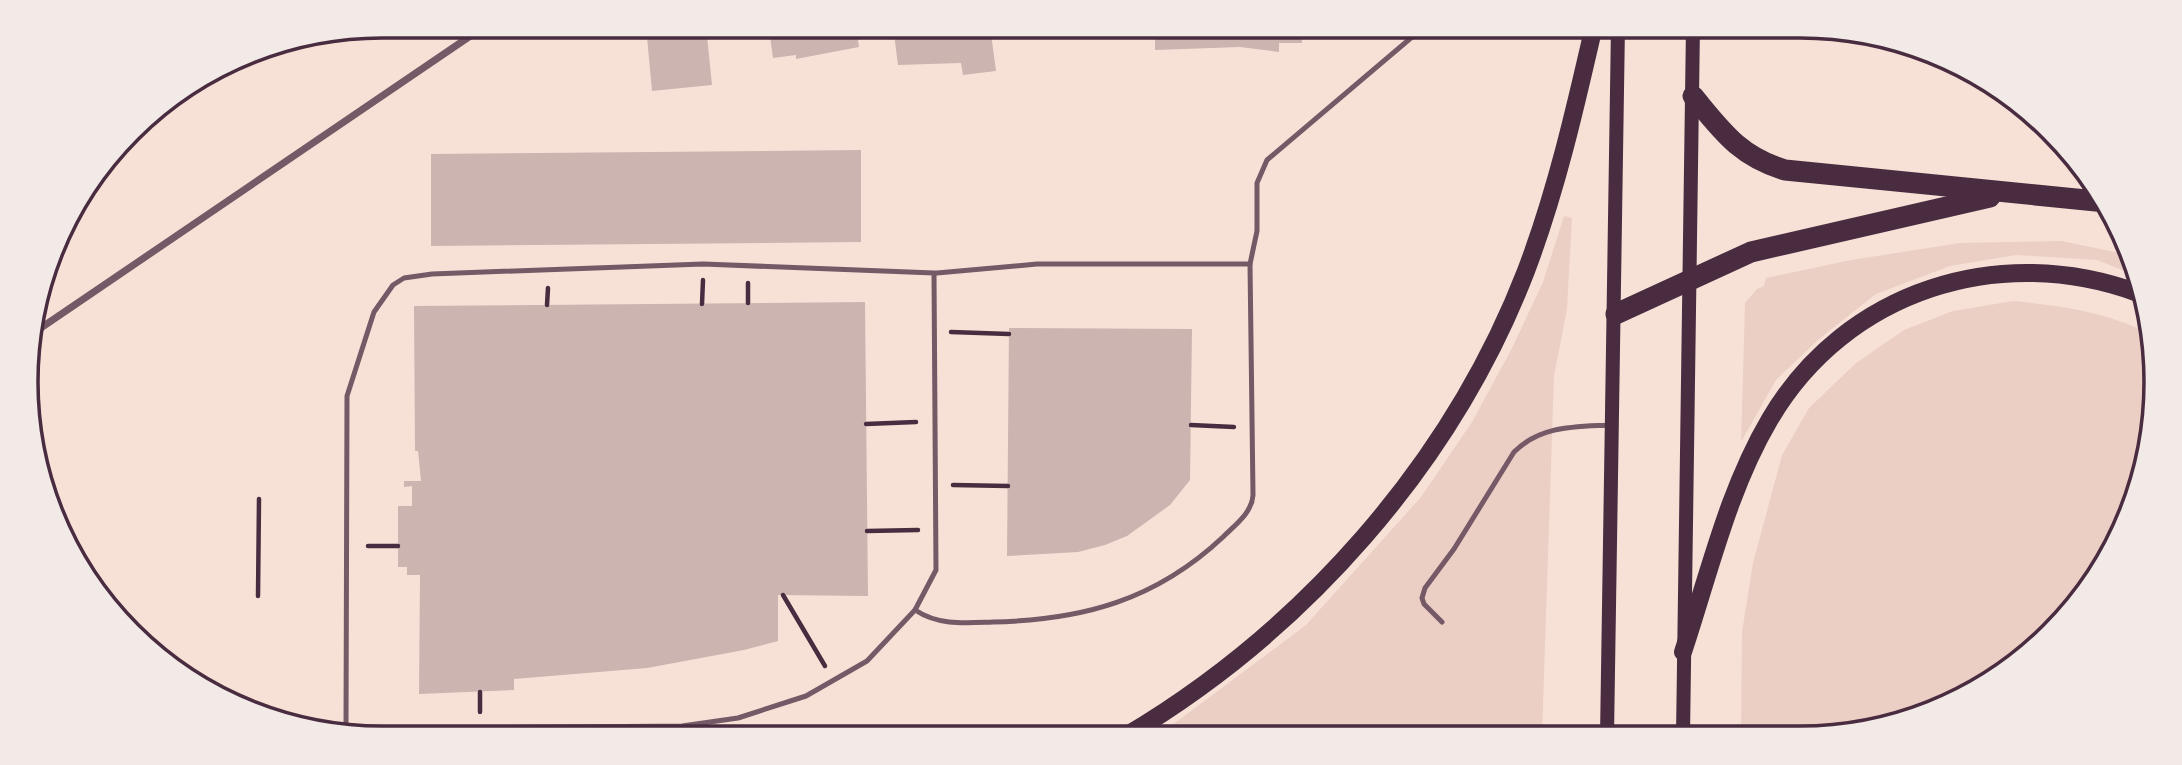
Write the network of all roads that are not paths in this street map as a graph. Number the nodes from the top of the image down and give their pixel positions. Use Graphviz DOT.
graph roads {
  1 [pos="466,39"];
  2 [pos="1410,39"];
  3 [pos="1591,39"];
  4 [pos="1618,39"];
  5 [pos="1693,39"];
  6 [pos="1693,96"];
  7 [pos="2009,193"];
  8 [pos="2091,199"];
  9 [pos="1250,264"];
  10 [pos="933,273"];
  11 [pos="1690,278"];
  12 [pos="2131,291"];
  13 [pos="1616,314"];
  14 [pos="43,328"];
  15 [pos="1611,425"];
  16 [pos="915,610"];
  17 [pos="1442,622"];
  18 [pos="1684,652"];
  19 [pos="346,725"];
  20 [pos="682,726"];
  21 [pos="1140,726"];
  22 [pos="1606,726"];
  23 [pos="1683,726"];
  1 -- 14 [label="street"];
  2 -- 9 [label="lane"];
  3 -- 21 [label="main road"];
  4 -- 13 [label="main road"];
  5 -- 6 [label="main road"];
  6 -- 7 [label="highway"];
  6 -- 11 [label="main road"];
  7 -- 8 [label="highway"];
  7 -- 11 [label="highway"];
  9 -- 10 [label="lane"];
  9 -- 16 [label="lane"];
  10 -- 16 [label="lane"];
  10 -- 19 [label="lane"];
  11 -- 13 [label="highway"];
  11 -- 18 [label="main road"];
  12 -- 18 [label="main road"];
  13 -- 15 [label="main road"];
  15 -- 17 [label="lane"];
  15 -- 22 [label="main road"];
  16 -- 20 [label="lane"];
  18 -- 23 [label="main road"];
}
